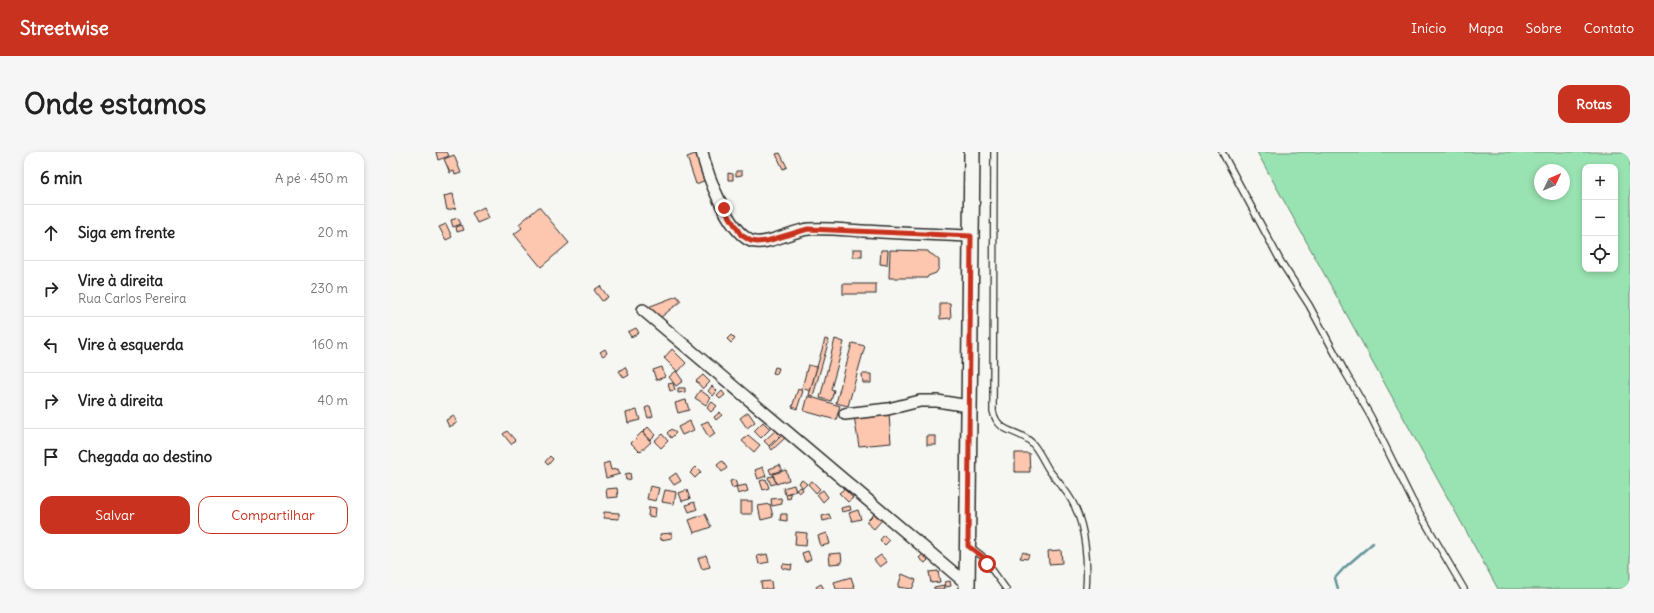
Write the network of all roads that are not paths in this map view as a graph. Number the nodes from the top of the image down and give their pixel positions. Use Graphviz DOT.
graph roads {
  1 [pos="702,152"];
  2 [pos="972,152"];
  3 [pos="994,152"];
  4 [pos="1222,152"];
  5 [pos="971,236"];
  6 [pos="643,310"];
  7 [pos="969,406"];
  8 [pos="845,414"];
  9 [pos="968,546"];
  10 [pos="967,586"];
  11 [pos="1006,589"];
  12 [pos="1086,589"];
  13 [pos="1464,589"];
  1 -- 5 [label="street"];
  2 -- 5 [label="main road"];
  3 -- 12 [label="lane"];
  4 -- 13 [label="lane"];
  5 -- 7 [label="main road"];
  6 -- 10 [label="street"];
  7 -- 8 [label="street"];
  7 -- 9 [label="main road"];
  9 -- 10 [label="main road"];
  9 -- 11 [label="lane"];
}
